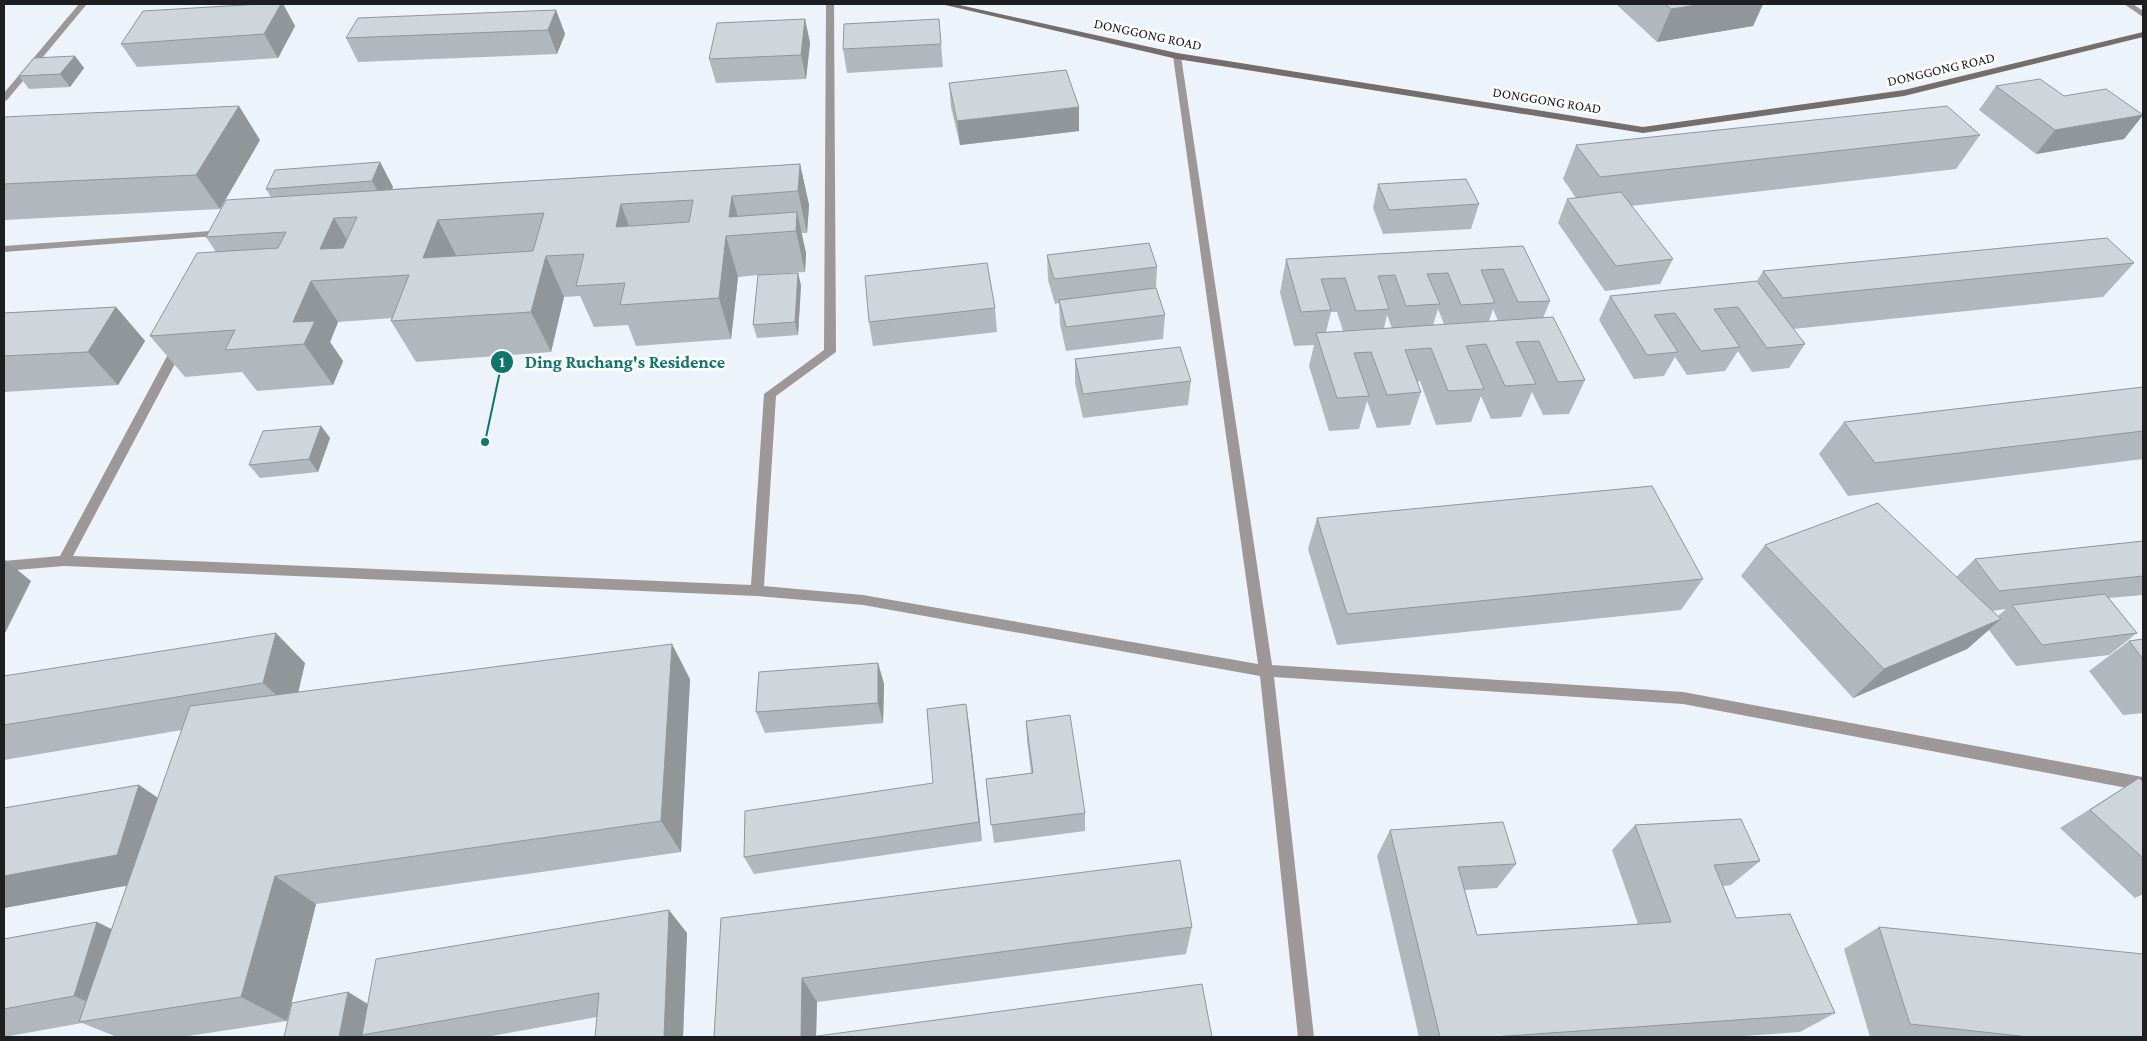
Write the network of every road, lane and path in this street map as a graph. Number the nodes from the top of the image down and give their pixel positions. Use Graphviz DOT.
graph roads {
  1 [pos="83,4"];
  2 [pos="830,4"];
  3 [pos="945,4"];
  4 [pos="2128,4"];
  5 [pos="2143,15"];
  6 [pos="2143,34"];
  7 [pos="1177,56"];
  8 [pos="4,98"];
  9 [pos="240,232"];
  10 [pos="4,249"];
  11 [pos="184,336"];
  12 [pos="64,561"];
  13 [pos="4,566"];
  14 [pos="757,592"];
  15 [pos="1266,671"];
  16 [pos="2143,784"];
  17 [pos="1306,1037"];
  1 -- 8 [label="street"];
  2 -- 14 [label="street"];
  3 -- 7 [label="street, DONGGONG ROAD"];
  4 -- 5 [label="street"];
  6 -- 7 [label="street, DONGGONG ROAD"];
  7 -- 15 [label="street"];
  9 -- 10 [label="street"];
  11 -- 12 [label="street"];
  12 -- 13 [label="street"];
  12 -- 14 [label="street"];
  14 -- 15 [label="street"];
  15 -- 16 [label="street"];
  15 -- 17 [label="street"];
}
